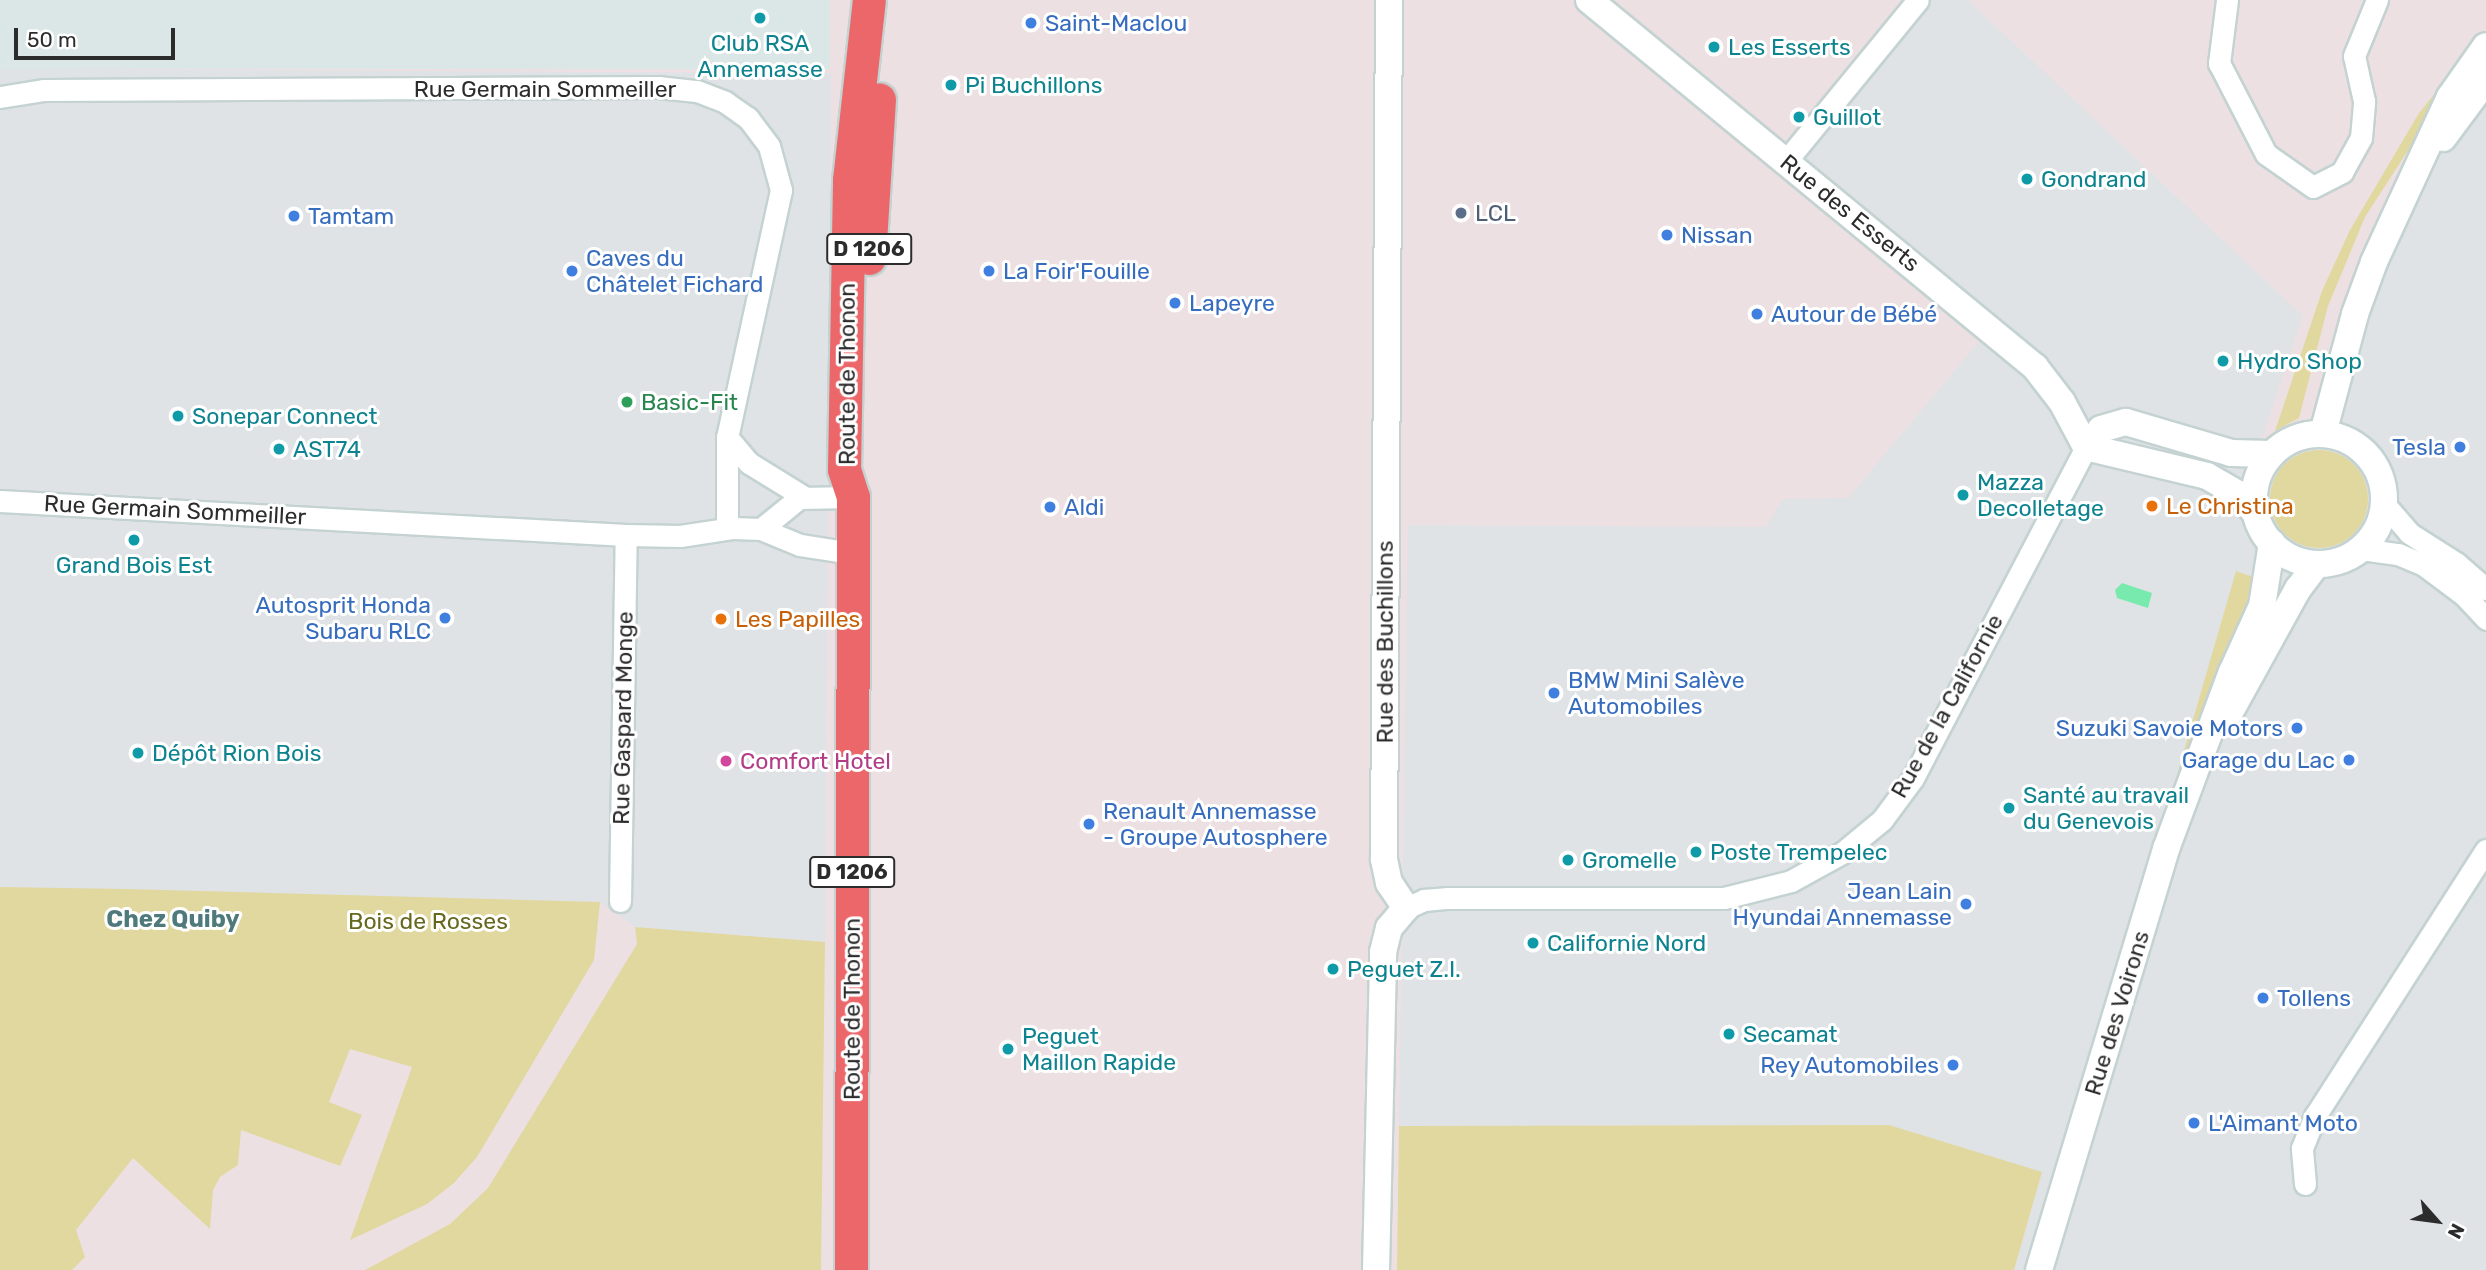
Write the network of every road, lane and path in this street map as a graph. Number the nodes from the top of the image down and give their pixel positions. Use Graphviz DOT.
graph roads {
  1 [pos="869,0"];
  2 [pos="886,0"];
  3 [pos="1389,0"];
  4 [pos="1589,0"];
  5 [pos="1918,0"];
  6 [pos="2227,0"];
  7 [pos="2377,0"];
  8 [pos="2486,46"];
  9 [pos="2486,80"];
  10 [pos="0,97"];
  11 [pos="1786,161"];
  12 [pos="2418,170"];
  13 [pos="2323,433"];
  14 [pos="727,437"];
  15 [pos="2086,447"];
  16 [pos="2271,454"];
  17 [pos="853,496"];
  18 [pos="804,497"];
  19 [pos="0,501"];
  20 [pos="2385,505"];
  21 [pos="2255,512"];
  22 [pos="727,528"];
  23 [pos="761,529"];
  24 [pos="625,535"];
  25 [pos="2272,543"];
  26 [pos="2361,549"];
  27 [pos="852,553"];
  28 [pos="2317,564"];
  29 [pos="2486,589"];
  30 [pos="2486,619"];
  31 [pos="2203,758"];
  32 [pos="2486,850"];
  33 [pos="620,901"];
  34 [pos="1406,908"];
  35 [pos="2305,1184"];
  36 [pos="851,1270"];
  37 [pos="1376,1270"];
  38 [pos="2039,1270"];
  1 -- 17 [label="main road, Route de Thonon / D 1206"];
  2 -- 17 [label="main road, Route de Thonon / D 1206"];
  3 -- 34 [label="street, Rue des Buchillons"];
  4 -- 11 [label="street, Rue des Esserts"];
  5 -- 11 [label="street"];
  6 -- 7 [label="street"];
  8 -- 12 [label="street"];
  9 -- 12 [label="street"];
  10 -- 14 [label="street, Rue Germain Sommeiller"];
  11 -- 15 [label="street, Rue des Esserts"];
  12 -- 13 [label="street"];
  13 -- 16 [label="street"];
  13 -- 20 [label="street"];
  14 -- 18 [label="street"];
  14 -- 22 [label="street, Rue Germain Sommeiller"];
  15 -- 16 [label="street"];
  15 -- 21 [label="street"];
  15 -- 34 [label="street, Rue de la Californie"];
  16 -- 21 [label="street"];
  17 -- 18 [label="street"];
  17 -- 27 [label="main road, Route de Thonon / D 1206"];
  18 -- 23 [label="street"];
  19 -- 24 [label="street, Rue Germain Sommeiller"];
  20 -- 26 [label="street"];
  20 -- 29 [label="street"];
  21 -- 25 [label="street"];
  22 -- 23 [label="street, Rue Germain Sommeiller"];
  22 -- 24 [label="street, Rue Germain Sommeiller"];
  23 -- 27 [label="street, Rue Germain Sommeiller"];
  24 -- 33 [label="street, Rue Gaspard Monge"];
  25 -- 28 [label="street"];
  25 -- 31 [label="street, Rue des Voirons"];
  26 -- 28 [label="street"];
  26 -- 30 [label="street"];
  27 -- 36 [label="main road, Route de Thonon / D 1206"];
  28 -- 31 [label="street, Rue des Voirons"];
  31 -- 38 [label="street, Rue des Voirons"];
  32 -- 35 [label="street"];
  34 -- 37 [label="street"];
}
